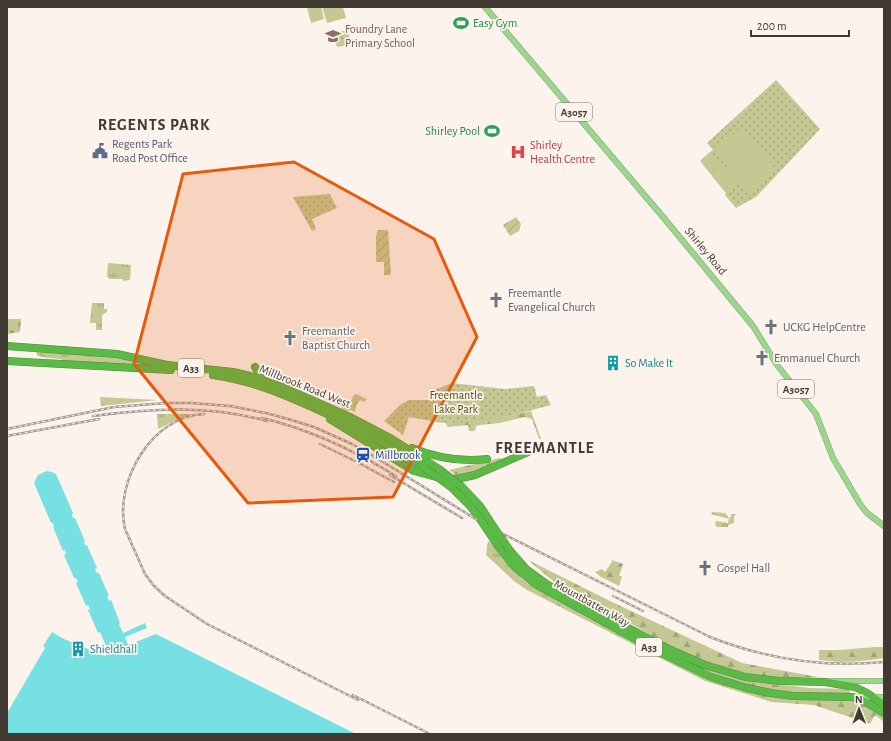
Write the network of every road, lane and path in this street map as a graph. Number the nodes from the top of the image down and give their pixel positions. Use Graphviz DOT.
graph roads {
  1 [pos="485,7"];
  2 [pos="7,346"];
  3 [pos="7,361"];
  4 [pos="306,404"];
  5 [pos="392,439"];
  6 [pos="528,452"];
  7 [pos="487,459"];
  8 [pos="426,468"];
  9 [pos="439,469"];
  10 [pos="884,526"];
  11 [pos="884,681"];
  12 [pos="825,682"];
  13 [pos="853,697"];
  14 [pos="874,697"];
  15 [pos="884,697"];
  16 [pos="884,705"];
  17 [pos="884,713"];
  1 -- 10 [label="main road, Shirley Road / A3057"];
  2 -- 5 [label="highway, Millbrook Road West / A33"];
  3 -- 4 [label="highway, Millbrook Road West / A33"];
  4 -- 6 [label="highway"];
  4 -- 8 [label="highway, Millbrook Road West / A33"];
  5 -- 7 [label="highway"];
  5 -- 9 [label="highway, Millbrook Road West / A33"];
  8 -- 13 [label="highway, Mountbatten Way / A33, bridge"];
  9 -- 12 [label="highway, Mountbatten Way / A33, bridge"];
  11 -- 12 [label="main road, Mountbatten Way"];
  12 -- 14 [label="highway, A33"];
  13 -- 14 [label="main road, Mountbatten Way"];
  13 -- 17 [label="highway, A33"];
  14 -- 15 [label="main road, Mountbatten Way"];
  14 -- 16 [label="highway, A33"];
}
